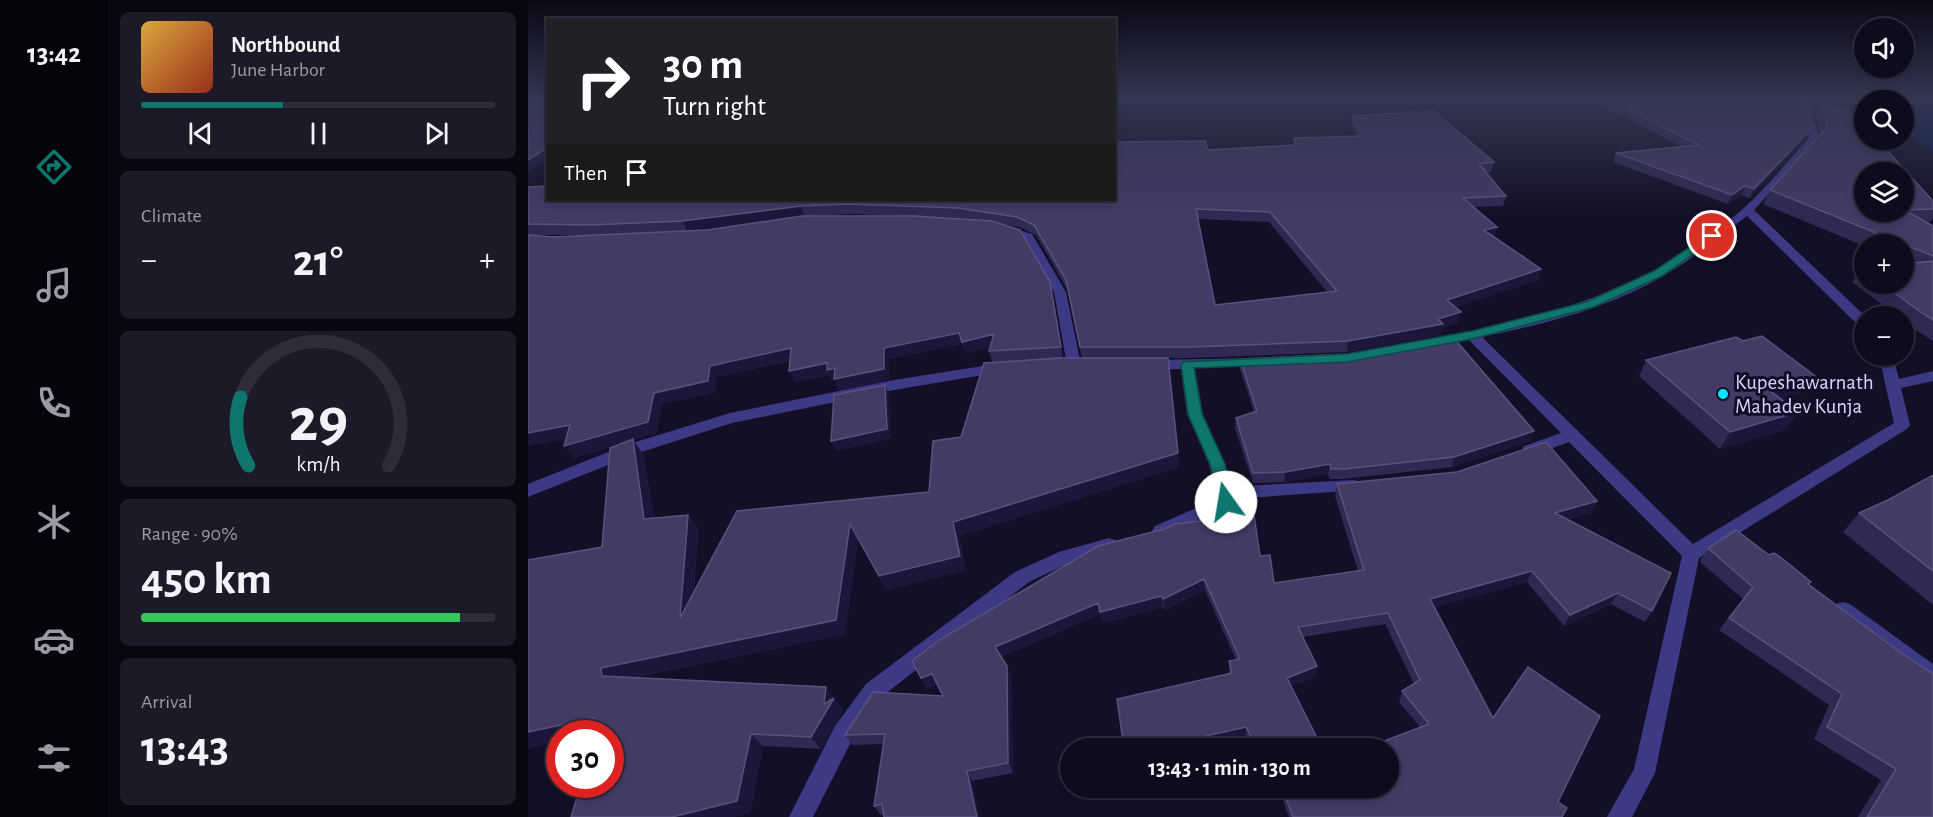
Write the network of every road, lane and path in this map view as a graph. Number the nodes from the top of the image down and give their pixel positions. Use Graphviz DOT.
graph roads {
  1 [pos="1814,137"];
  2 [pos="1748,210"];
  3 [pos="996,226"];
  4 [pos="1854,313"];
  5 [pos="1472,335"];
  6 [pos="1426,343"];
  7 [pos="1275,361"];
  8 [pos="1187,364"];
  9 [pos="1074,365"];
  10 [pos="1131,365"];
  11 [pos="1888,366"];
  12 [pos="1017,368"];
  13 [pos="1933,376"];
  14 [pos="1893,385"];
  15 [pos="1572,435"];
  16 [pos="1513,455"];
  17 [pos="1365,485"];
  18 [pos="528,491"];
  19 [pos="1226,502"];
  20 [pos="1732,529"];
  21 [pos="1148,535"];
  22 [pos="1127,541"];
  23 [pos="1751,543"];
  24 [pos="1691,554"];
  25 [pos="1828,599"];
  26 [pos="1933,676"];
  27 [pos="801,817"];
  28 [pos="1619,817"];
  1 -- 2 [label="street"];
  2 -- 4 [label="street"];
  2 -- 5 [label="street"];
  3 -- 9 [label="street"];
  5 -- 6 [label="street"];
  5 -- 15 [label="street"];
  7 -- 8 [label="street"];
  8 -- 10 [label="street"];
  8 -- 19 [label="street"];
  11 -- 14 [label="street"];
  12 -- 18 [label="street"];
  13 -- 14 [label="street"];
  14 -- 20 [label="street"];
  15 -- 16 [label="street"];
  15 -- 24 [label="street"];
  17 -- 19 [label="street"];
  19 -- 21 [label="street"];
  20 -- 23 [label="street"];
  20 -- 24 [label="street"];
  22 -- 27 [label="street"];
  24 -- 28 [label="street"];
  25 -- 26 [label="street"];
}
